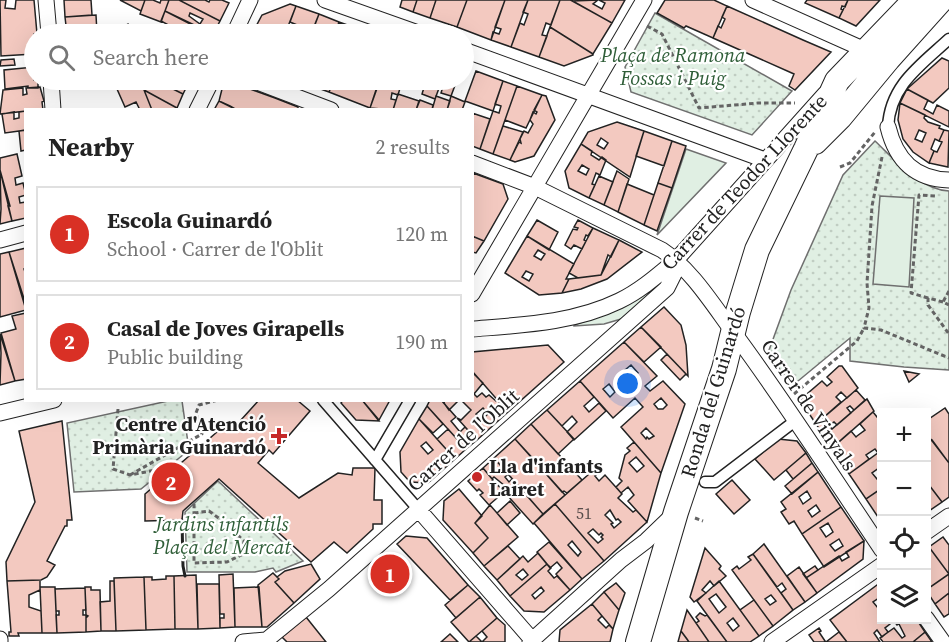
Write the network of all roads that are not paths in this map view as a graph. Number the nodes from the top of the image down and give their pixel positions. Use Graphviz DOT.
graph roads {
  1 [pos="46,0"];
  2 [pos="250,0"];
  3 [pos="326,0"];
  4 [pos="644,0"];
  5 [pos="753,0"];
  6 [pos="915,0"];
  7 [pos="941,0"];
  8 [pos="48,24"];
  9 [pos="239,24"];
  10 [pos="393,24"];
  11 [pos="949,39"];
  12 [pos="865,50"];
  13 [pos="474,54"];
  14 [pos="837,81"];
  15 [pos="52,90"];
  16 [pos="207,90"];
  17 [pos="278,90"];
  18 [pos="589,95"];
  19 [pos="53,108"];
  20 [pos="198,108"];
  21 [pos="326,108"];
  22 [pos="882,126"];
  23 [pos="806,149"];
  24 [pos="765,160"];
  25 [pos="474,164"];
  26 [pos="949,180"];
  27 [pos="535,187"];
  28 [pos="24,234"];
  29 [pos="0,240"];
  30 [pos="676,260"];
  31 [pos="474,291"];
  32 [pos="474,329"];
  33 [pos="733,332"];
  34 [pos="46,402"];
  35 [pos="325,402"];
  36 [pos="409,402"];
  37 [pos="0,413"];
  38 [pos="795,421"];
  39 [pos="375,460"];
  40 [pos="705,482"];
  41 [pos="418,509"];
  42 [pos="685,515"];
  43 [pos="949,516"];
  44 [pos="931,529"];
  45 [pos="877,543"];
  46 [pos="877,568"];
  47 [pos="931,624"];
  48 [pos="265,641"];
  49 [pos="532,641"];
  50 [pos="243,642"];
  51 [pos="638,642"];
  52 [pos="772,642"];
  53 [pos="943,642"];
  1 -- 8 [label="street"];
  2 -- 9 [label="street"];
  3 -- 10 [label="street"];
  4 -- 18 [label="street"];
  5 -- 12 [label="street"];
  6 -- 12 [label="main road"];
  7 -- 23 [label="main road, Ronda del Guinardó"];
  11 -- 22 [label="street"];
  12 -- 14 [label="main road, Carrer de Teodor Llorente"];
  13 -- 18 [label="street"];
  14 -- 23 [label="main road, Ronda del Guinardó"];
  14 -- 24 [label="street, Carrer de Teodor Llorente"];
  15 -- 19 [label="street"];
  16 -- 20 [label="street"];
  17 -- 21 [label="street"];
  18 -- 24 [label="street"];
  18 -- 27 [label="street"];
  22 -- 26 [label="street"];
  23 -- 33 [label="main road, Ronda del Guinardó"];
  24 -- 30 [label="street, Carrer de Teodor Llorente"];
  25 -- 27 [label="street, Carrer de Vinyals"];
  27 -- 30 [label="street, Carrer de Vinyals"];
  27 -- 31 [label="street"];
  28 -- 29 [label="street"];
  30 -- 32 [label="street, Carrer de Teodor Llorente"];
  30 -- 33 [label="street, Carrer de Vinyals"];
  30 -- 41 [label="street, Carrer de l'Oblit"];
  33 -- 38 [label="street, Carrer de Vinyals"];
  33 -- 42 [label="main road, Ronda del Guinardó"];
  34 -- 37 [label="street"];
  35 -- 39 [label="street"];
  36 -- 39 [label="street"];
  38 -- 40 [label="street"];
  38 -- 45 [label="street, Carrer de Vinyals"];
  39 -- 41 [label="street"];
  41 -- 48 [label="street, Carrer de l'Oblit"];
  41 -- 49 [label="street"];
  42 -- 49 [label="street"];
  42 -- 51 [label="main road, Ronda del Guinardó"];
  43 -- 44 [label="street"];
  46 -- 52 [label="street"];
  47 -- 53 [label="street"];
  48 -- 50 [label="street"];
}
